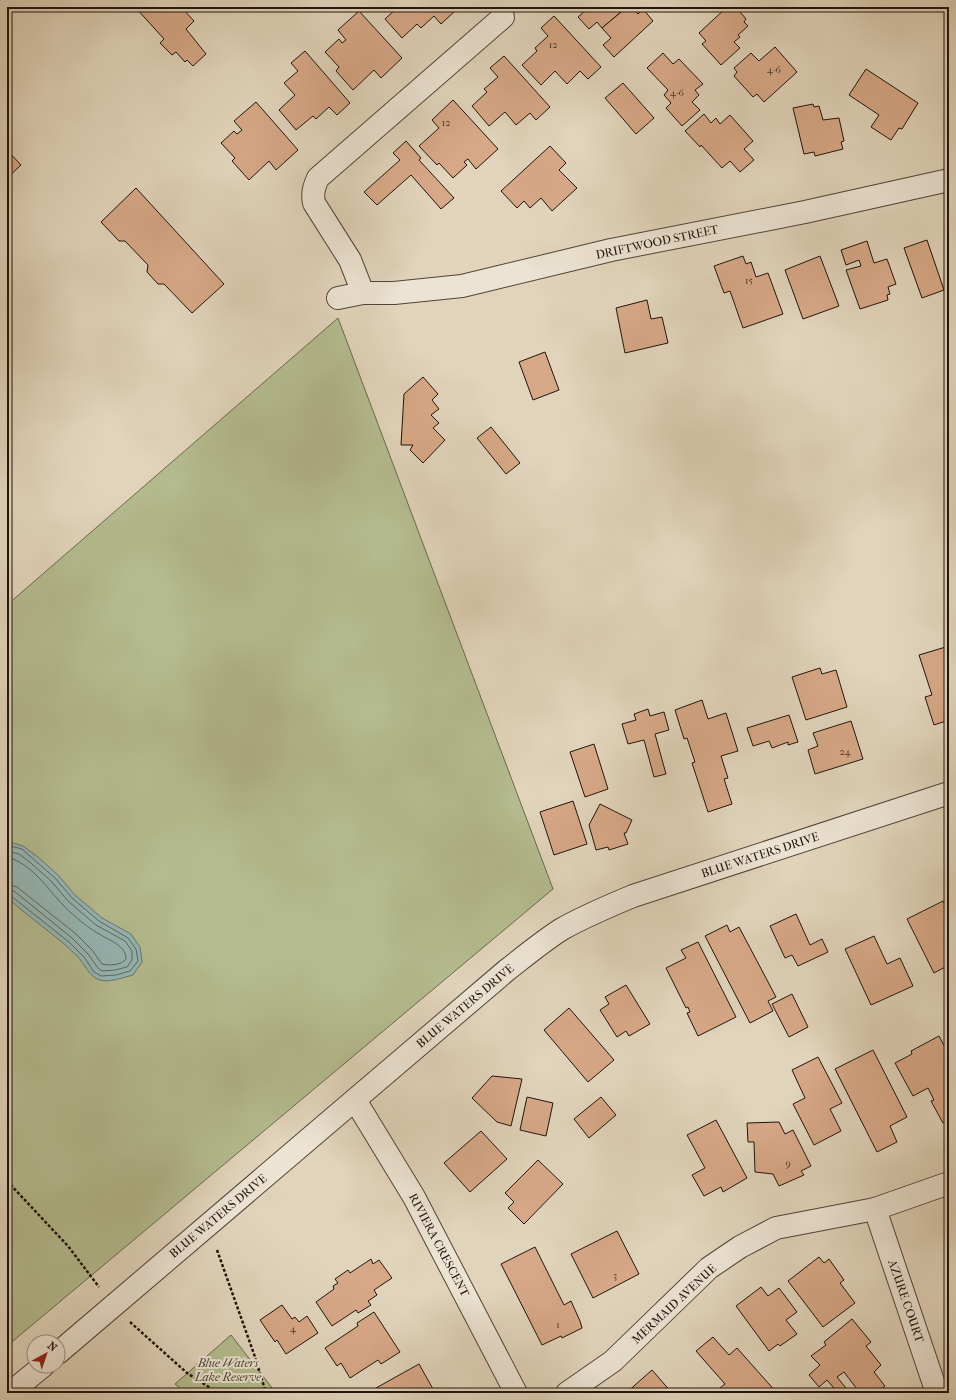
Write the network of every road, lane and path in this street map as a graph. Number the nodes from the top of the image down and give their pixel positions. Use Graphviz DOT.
graph roads {
  1 [pos="503,17"];
  2 [pos="949,180"];
  3 [pos="363,293"];
  4 [pos="338,298"];
  5 [pos="949,793"];
  6 [pos="355,1100"];
  7 [pos="7,1181"];
  8 [pos="949,1183"];
  9 [pos="875,1208"];
  10 [pos="208,1225"];
  11 [pos="113,1306"];
  12 [pos="66,1346"];
  13 [pos="33,1374"];
  14 [pos="10,1393"];
  15 [pos="218,1393"];
  16 [pos="266,1393"];
  17 [pos="516,1393"];
  18 [pos="567,1393"];
  19 [pos="937,1393"];
  1 -- 3 [label="street"];
  2 -- 3 [label="street, DRIFTWOOD STREET"];
  3 -- 4 [label="street, DRIFTWOOD STREET"];
  5 -- 6 [label="street, BLUE WATERS DRIVE"];
  6 -- 10 [label="street, BLUE WATERS DRIVE"];
  6 -- 17 [label="street, RIVIERA CRESCENT"];
  7 -- 11 [label="path"];
  8 -- 9 [label="street, MERMAID AVENUE"];
  9 -- 18 [label="street, MERMAID AVENUE"];
  9 -- 19 [label="street, AZURE COURT"];
  10 -- 11 [label="street, BLUE WATERS DRIVE"];
  10 -- 16 [label="path"];
  11 -- 12 [label="street, BLUE WATERS DRIVE"];
  11 -- 15 [label="path"];
  13 -- 14 [label="street"];
}
